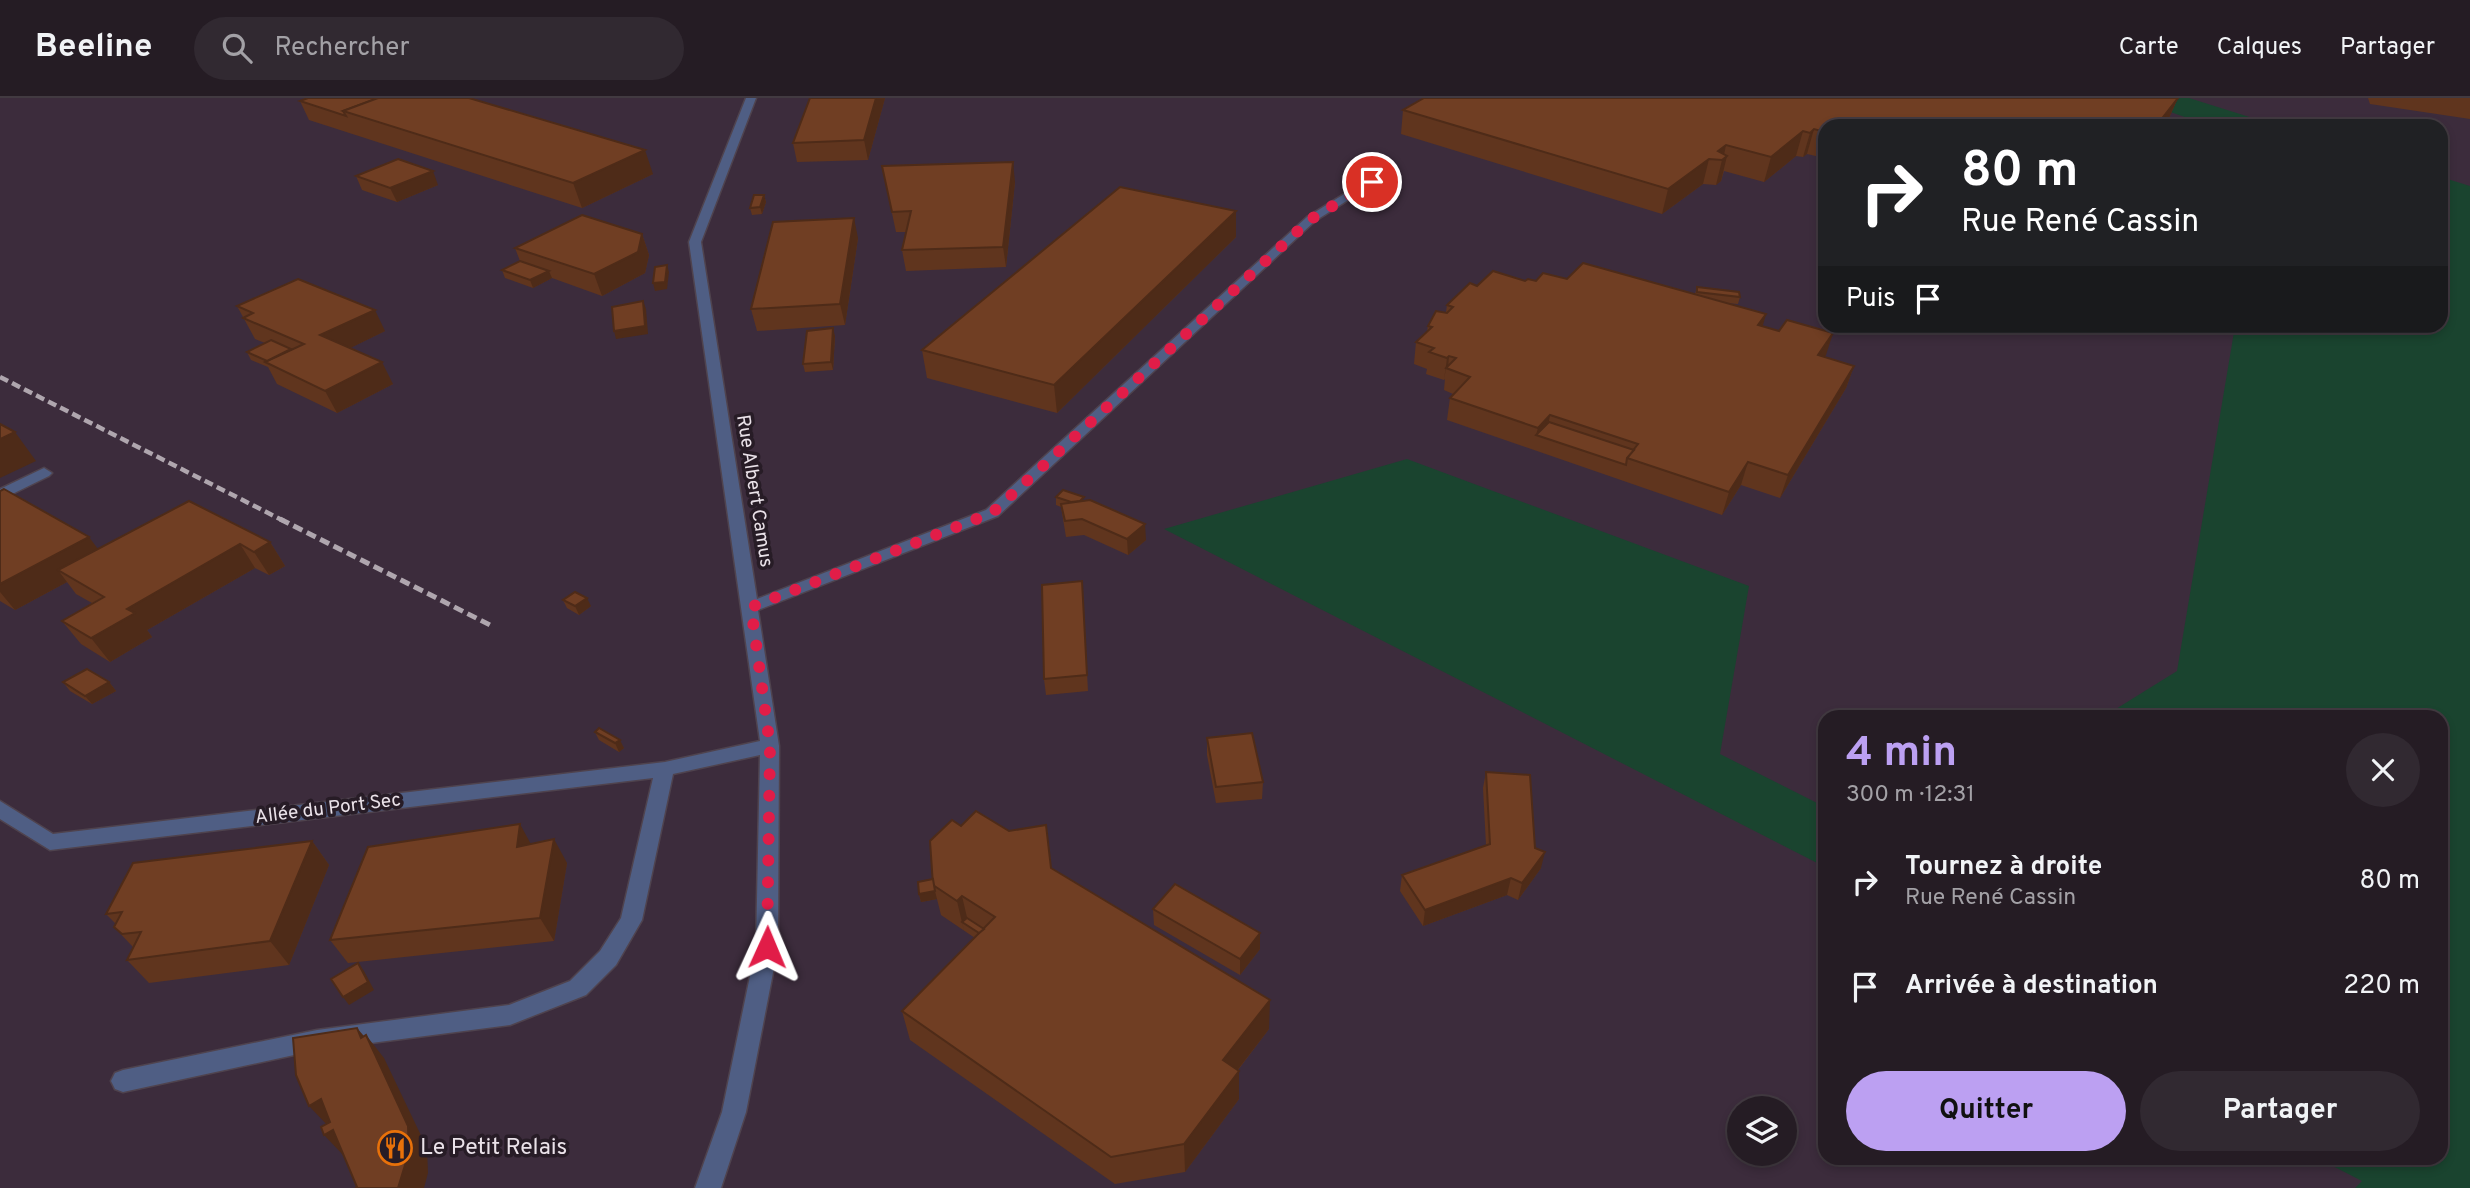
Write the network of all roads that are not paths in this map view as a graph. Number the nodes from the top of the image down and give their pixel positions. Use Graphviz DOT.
graph roads {
  1 [pos="751,98"];
  2 [pos="1392,169"];
  3 [pos="44,473"];
  4 [pos="0,495"];
  5 [pos="751,607"];
  6 [pos="770,746"];
  7 [pos="665,769"];
  8 [pos="0,809"];
  9 [pos="124,1080"];
  10 [pos="708,1188"];
  1 -- 5 [label="street, Rue Albert Camus"];
  2 -- 5 [label="street"];
  3 -- 4 [label="street"];
  5 -- 6 [label="street, Rue Albert Camus"];
  6 -- 7 [label="street, Allée du Port Sec"];
  6 -- 10 [label="street, Rue Albert Camus"];
  7 -- 8 [label="street, Allée du Port Sec"];
  7 -- 9 [label="street"];
}
